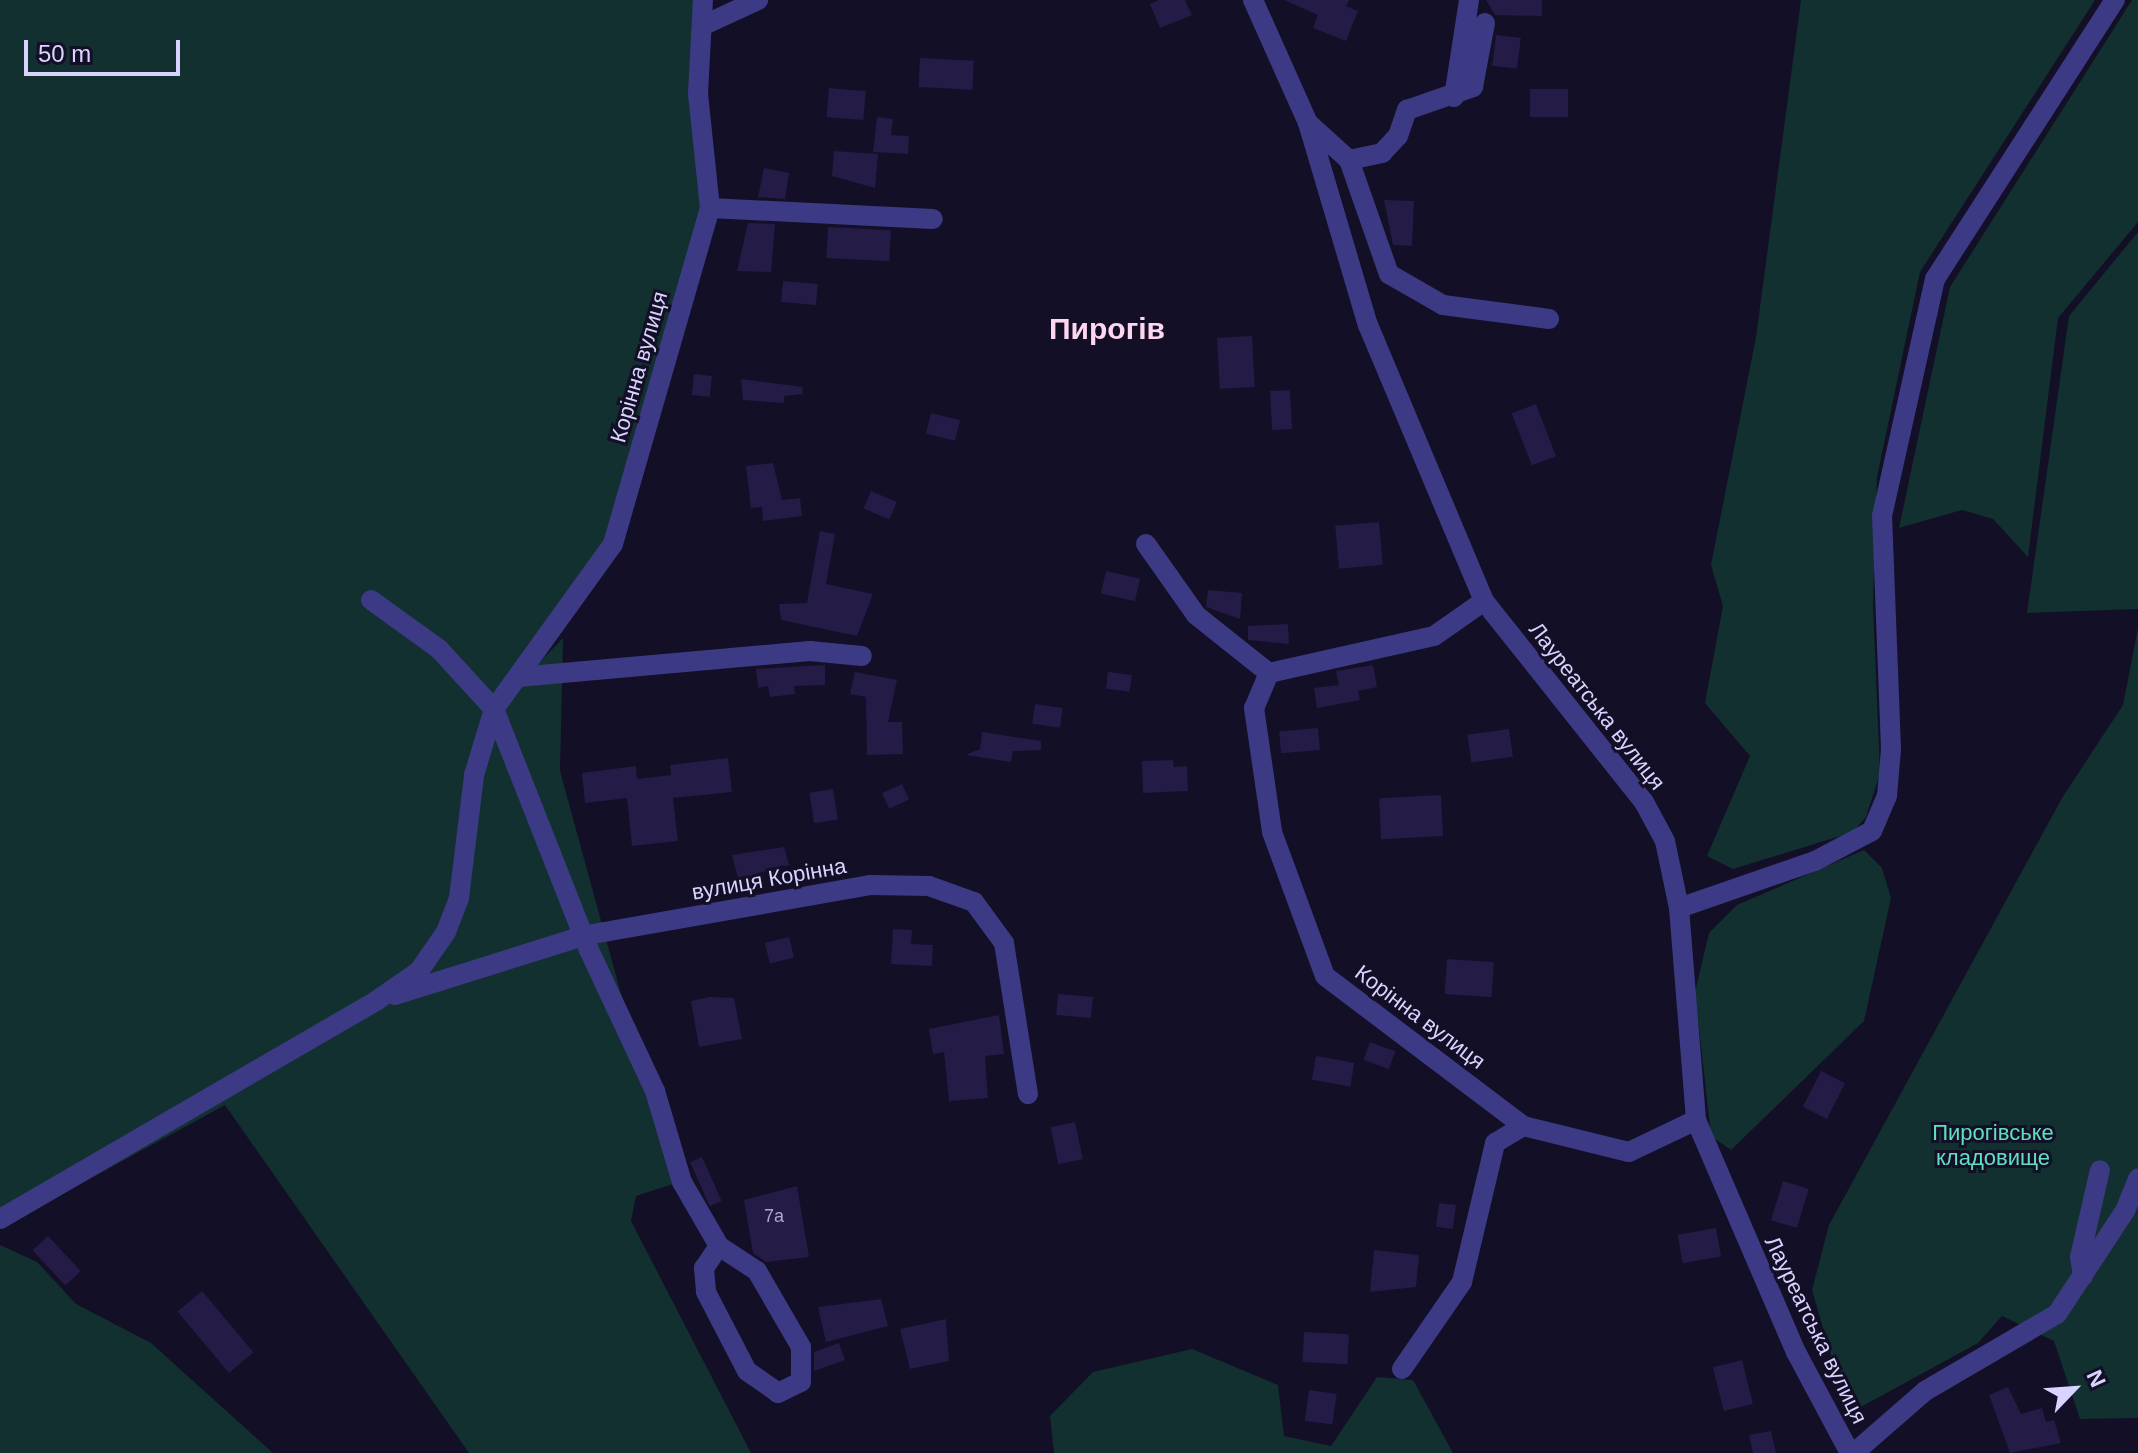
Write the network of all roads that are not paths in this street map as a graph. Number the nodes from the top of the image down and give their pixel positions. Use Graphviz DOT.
graph roads {
  1 [pos="703,0"];
  2 [pos="758,0"];
  3 [pos="1253,0"];
  4 [pos="1469,0"];
  5 [pos="2115,0"];
  6 [pos="1485,23"];
  7 [pos="702,26"];
  8 [pos="1454,97"];
  9 [pos="1308,123"];
  10 [pos="1349,160"];
  11 [pos="710,208"];
  12 [pos="933,219"];
  13 [pos="1549,319"];
  14 [pos="1146,544"];
  15 [pos="371,600"];
  16 [pos="1484,601"];
  17 [pos="862,656"];
  18 [pos="1269,673"];
  19 [pos="518,677"];
  20 [pos="494,709"];
  21 [pos="1679,908"];
  22 [pos="587,935"];
  23 [pos="376,1001"];
  24 [pos="1028,1094"];
  25 [pos="1696,1120"];
  26 [pos="1523,1126"];
  27 [pos="2100,1170"];
  28 [pos="2138,1178"];
  29 [pos="0,1219"];
  30 [pos="719,1246"];
  31 [pos="2083,1276"];
  32 [pos="1402,1369"];
  33 [pos="1852,1453"];
  1 -- 7 [label="street, Корінна вулиця"];
  2 -- 7 [label="street"];
  3 -- 9 [label="street, Лауреатська вулиця"];
  4 -- 8 [label="street"];
  5 -- 21 [label="street"];
  6 -- 8 [label="street"];
  7 -- 11 [label="street, Корінна вулиця"];
  8 -- 10 [label="street"];
  9 -- 10 [label="street"];
  9 -- 16 [label="street, Лауреатська вулиця"];
  10 -- 13 [label="street"];
  11 -- 12 [label="street"];
  11 -- 19 [label="street, Корінна вулиця"];
  14 -- 18 [label="street"];
  15 -- 20 [label="street"];
  16 -- 18 [label="street"];
  16 -- 21 [label="street, Лауреатська вулиця"];
  17 -- 19 [label="street"];
  18 -- 26 [label="street, Корінна вулиця"];
  19 -- 20 [label="street, Корінна вулиця"];
  20 -- 22 [label="street"];
  20 -- 23 [label="street"];
  21 -- 25 [label="street, Лауреатська вулиця"];
  22 -- 23 [label="street, вулиця Корінна"];
  22 -- 24 [label="street, вулиця Корінна"];
  22 -- 30 [label="street"];
  23 -- 29 [label="street"];
  25 -- 26 [label="street, Корінна вулиця"];
  25 -- 33 [label="street, Лауреатська вулиця"];
  26 -- 32 [label="street"];
  27 -- 31 [label="street"];
  28 -- 31 [label="street"];
  30 -- 30 [label="street"];
  31 -- 33 [label="street"];
}
